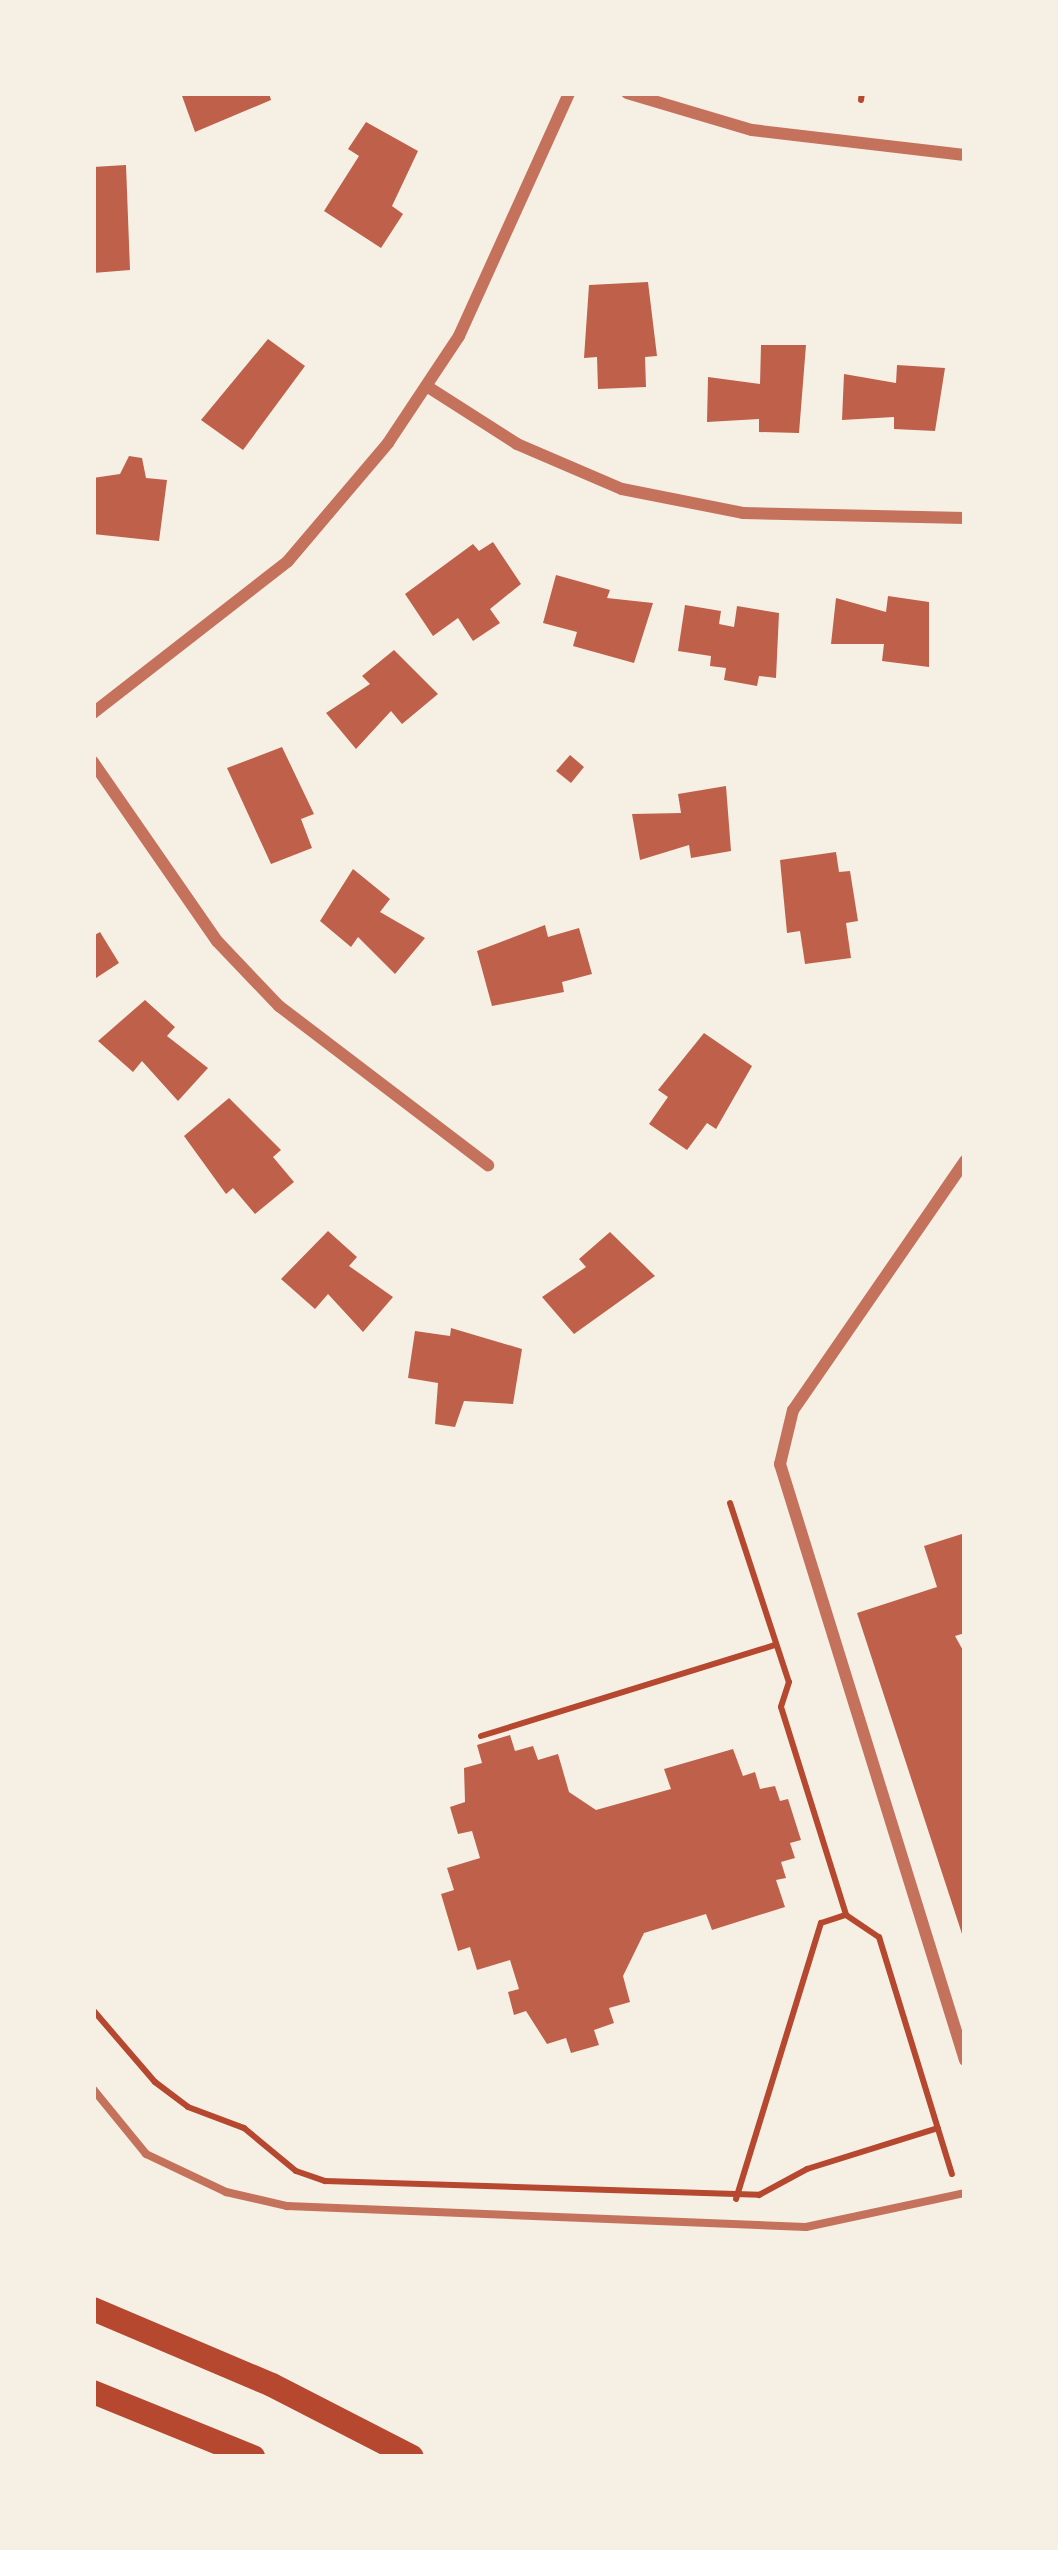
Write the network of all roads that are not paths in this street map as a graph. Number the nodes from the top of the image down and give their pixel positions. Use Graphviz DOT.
graph roads {
  1 [pos="569,93"];
  2 [pos="627,93"];
  3 [pos="965,155"];
  4 [pos="428,387"];
  5 [pos="965,518"];
  6 [pos="93,713"];
  7 [pos="93,762"];
  8 [pos="965,1161"];
  9 [pos="488,1166"];
  10 [pos="965,2060"];
  11 [pos="93,2090"];
  12 [pos="962,2194"];
  13 [pos="93,2308"];
  14 [pos="93,2392"];
  15 [pos="253,2457"];
  16 [pos="412,2457"];
  1 -- 4 [label="street"];
  2 -- 3 [label="street"];
  4 -- 5 [label="street"];
  4 -- 6 [label="street"];
  7 -- 9 [label="street"];
  8 -- 10 [label="street"];
  11 -- 12 [label="lane"];
  13 -- 16 [label="main road"];
  14 -- 15 [label="main road"];
}
